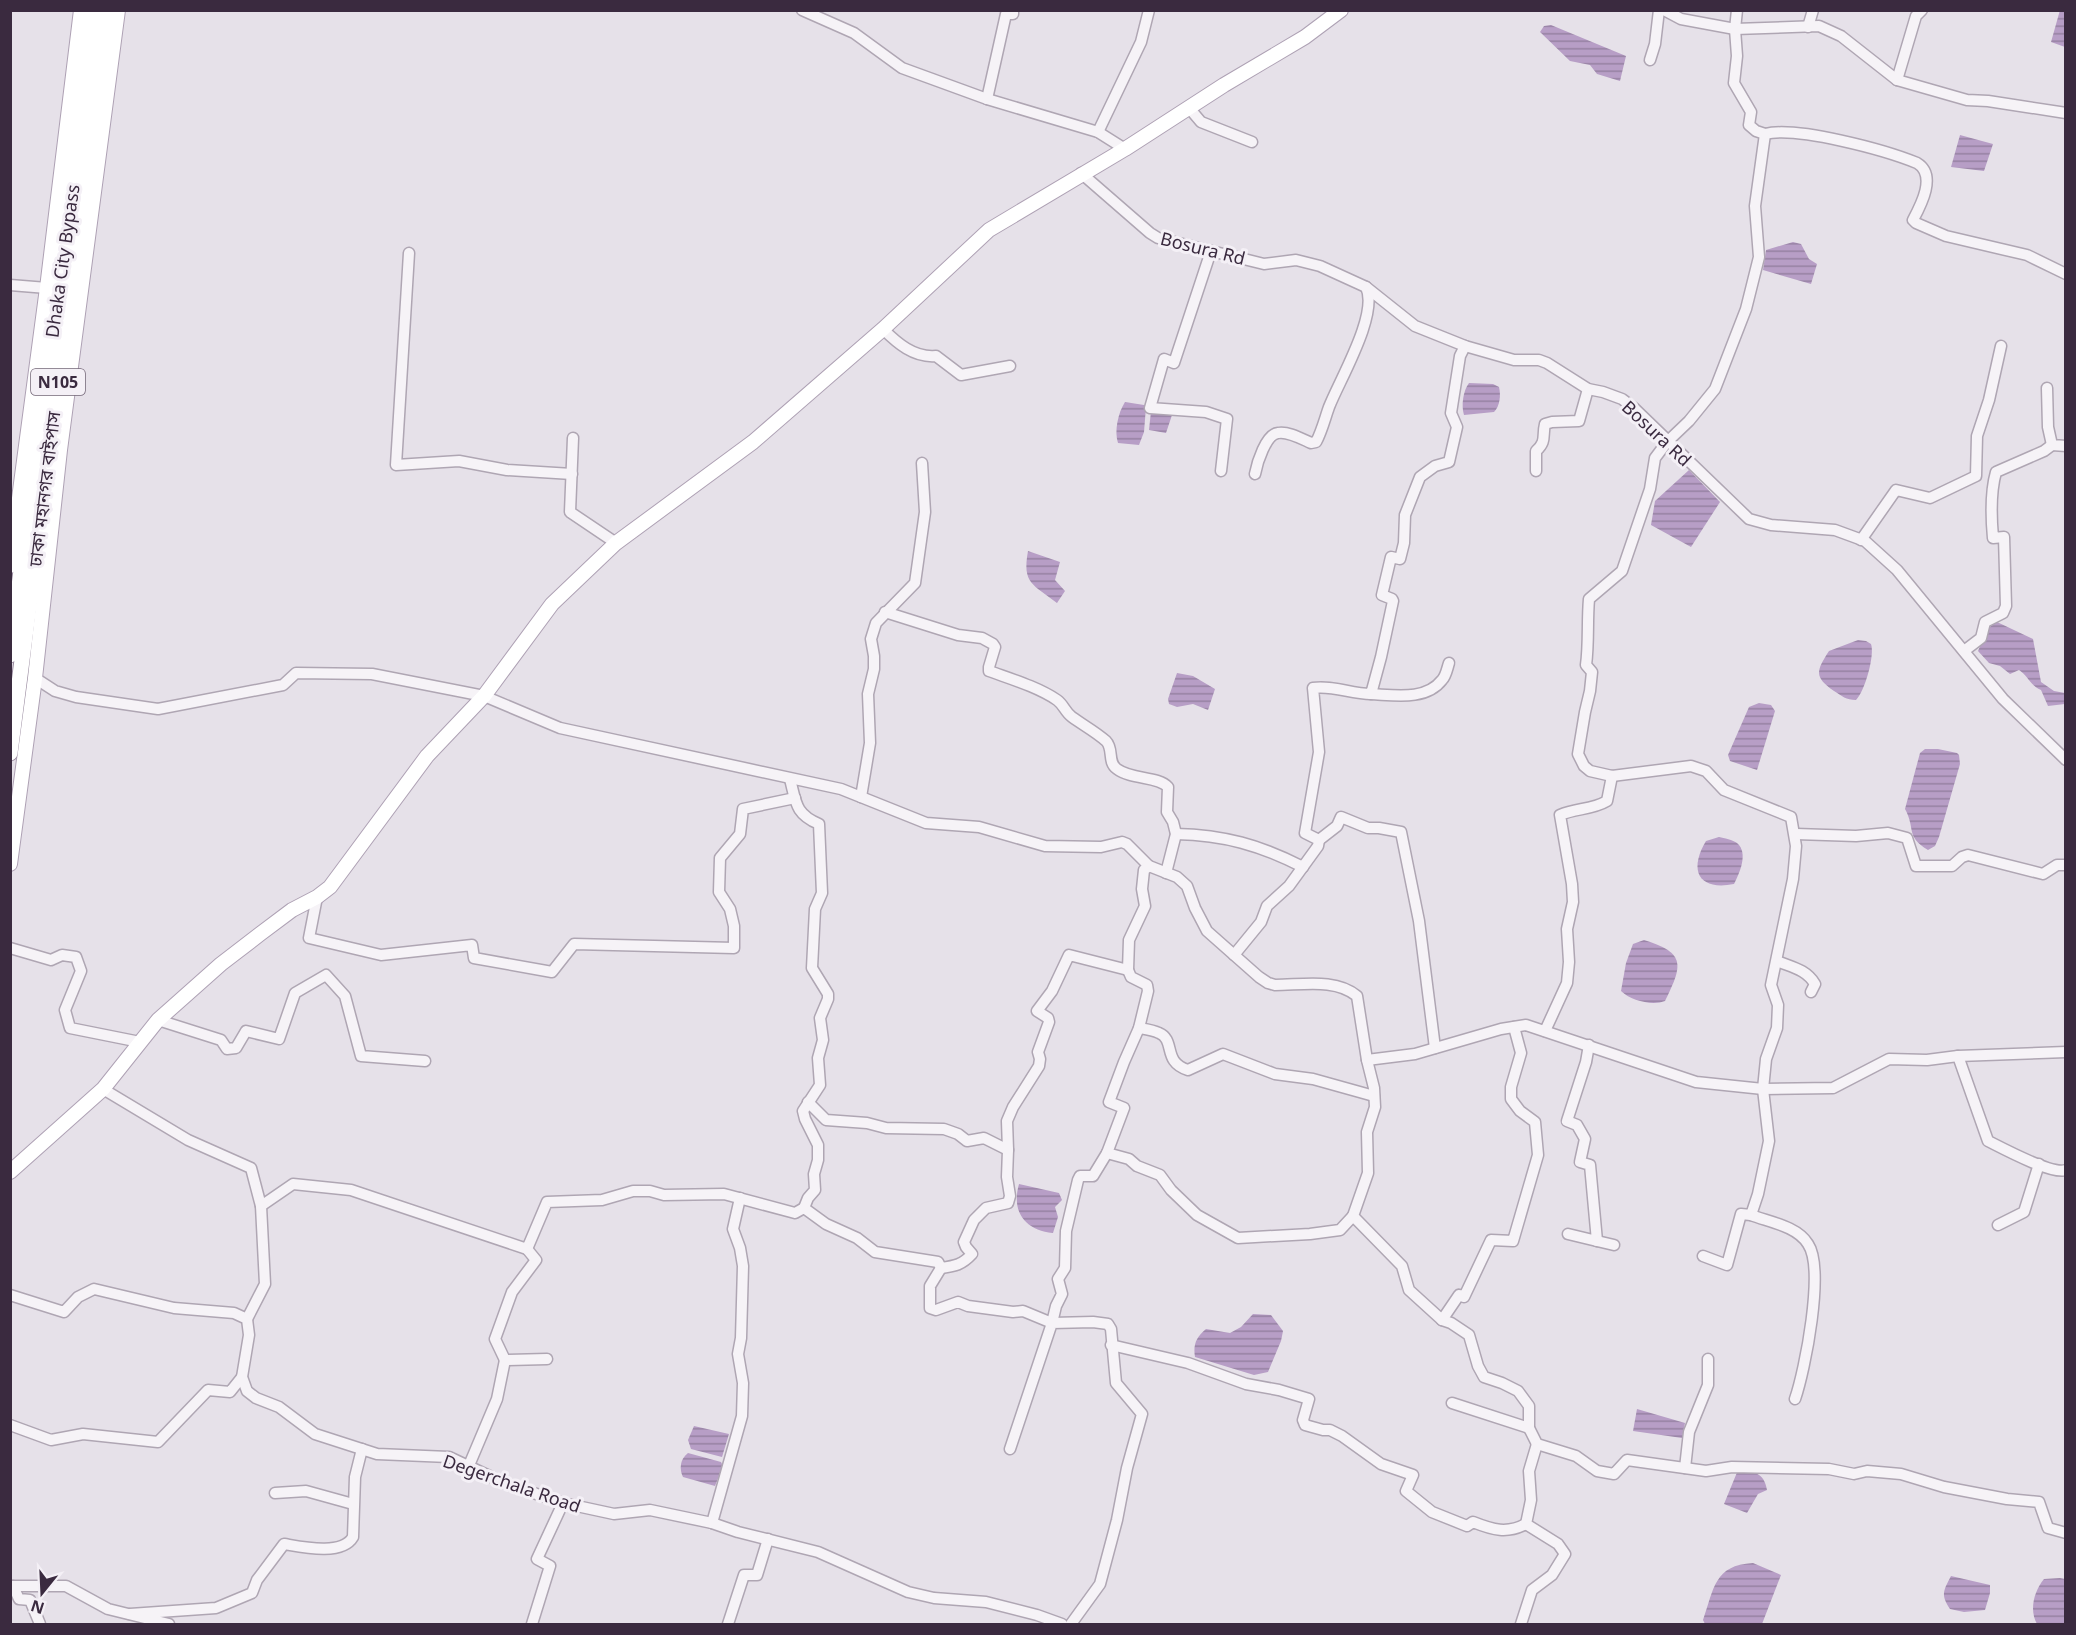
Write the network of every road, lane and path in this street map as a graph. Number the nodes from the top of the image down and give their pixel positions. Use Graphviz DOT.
graph roads {
  1 [pos="81,10"];
  2 [pos="94,10"];
  3 [pos="106,10"];
  4 [pos="118,10"];
  5 [pos="801,10"];
  6 [pos="1013,10"];
  7 [pos="1149,10"];
  8 [pos="1341,10"];
  9 [pos="1662,10"];
  10 [pos="1737,10"];
  11 [pos="1813,10"];
  12 [pos="1916,12"];
  13 [pos="1808,27"];
  14 [pos="1735,29"];
  15 [pos="1650,60"];
  16 [pos="1897,80"];
  17 [pos="987,99"];
  18 [pos="1190,109"];
  19 [pos="2066,113"];
  20 [pos="1098,132"];
  21 [pos="1765,134"];
  22 [pos="1252,142"];
  23 [pos="1125,149"];
  24 [pos="1081,173"];
  25 [pos="1211,251"];
  26 [pos="410,253"];
  27 [pos="2066,274"];
  28 [pos="10,285"];
  29 [pos="1366,287"];
  30 [pos="47,288"];
  31 [pos="882,329"];
  32 [pos="1465,346"];
  33 [pos="2001,346"];
  34 [pos="1010,366"];
  35 [pos="2047,388"];
  36 [pos="1588,389"];
  37 [pos="573,438"];
  38 [pos="1667,442"];
  39 [pos="2052,445"];
  40 [pos="2066,446"];
  41 [pos="922,463"];
  42 [pos="1221,471"];
  43 [pos="1536,471"];
  44 [pos="572,474"];
  45 [pos="1255,474"];
  46 [pos="1861,540"];
  47 [pos="616,543"];
  48 [pos="10,566"];
  49 [pos="885,612"];
  50 [pos="1964,651"];
  51 [pos="10,655"];
  52 [pos="1449,663"];
  53 [pos="35,678"];
  54 [pos="1371,694"];
  55 [pos="484,696"];
  56 [pos="10,753"];
  57 [pos="2066,760"];
  58 [pos="1612,776"];
  59 [pos="790,779"];
  60 [pos="861,797"];
  61 [pos="795,798"];
  62 [pos="1176,834"];
  63 [pos="1796,834"];
  64 [pos="1319,840"];
  65 [pos="10,864"];
  66 [pos="2066,865"];
  67 [pos="1149,866"];
  68 [pos="1303,867"];
  69 [pos="1166,873"];
  70 [pos="317,897"];
  71 [pos="10,948"];
  72 [pos="1234,955"];
  73 [pos="1777,961"];
  74 [pos="1128,970"];
  75 [pos="1811,992"];
  76 [pos="158,1020"];
  77 [pos="1514,1027"];
  78 [pos="1139,1028"];
  79 [pos="1545,1031"];
  80 [pos="140,1042"];
  81 [pos="1589,1045"];
  82 [pos="1435,1048"];
  83 [pos="2066,1052"];
  84 [pos="1958,1056"];
  85 [pos="425,1060"];
  86 [pos="1367,1060"];
  87 [pos="103,1089"];
  88 [pos="1763,1089"];
  89 [pos="1374,1096"];
  90 [pos="808,1102"];
  91 [pos="1008,1150"];
  92 [pos="1107,1152"];
  93 [pos="2039,1164"];
  94 [pos="2066,1170"];
  95 [pos="10,1172"];
  96 [pos="740,1198"];
  97 [pos="261,1206"];
  98 [pos="804,1208"];
  99 [pos="1751,1215"];
  100 [pos="1353,1216"];
  101 [pos="1998,1225"];
  102 [pos="1568,1234"];
  103 [pos="1597,1240"];
  104 [pos="1614,1245"];
  105 [pos="527,1250"];
  106 [pos="1703,1256"];
  107 [pos="941,1268"];
  108 [pos="10,1295"];
  109 [pos="247,1319"];
  110 [pos="1442,1320"];
  111 [pos="1052,1323"];
  112 [pos="1111,1345"];
  113 [pos="547,1359"];
  114 [pos="1708,1359"];
  115 [pos="505,1360"];
  116 [pos="242,1377"];
  117 [pos="1796,1400"];
  118 [pos="1452,1403"];
  119 [pos="10,1425"];
  120 [pos="1529,1428"];
  121 [pos="1537,1444"];
  122 [pos="362,1449"];
  123 [pos="1010,1449"];
  124 [pos="470,1463"];
  125 [pos="1684,1468"];
  126 [pos="275,1493"];
  127 [pos="563,1503"];
  128 [pos="353,1504"];
  129 [pos="711,1523"];
  130 [pos="1526,1524"];
  131 [pos="2066,1533"];
  132 [pos="768,1539"];
  133 [pos="12,1586"];
  134 [pos="130,1614"];
  135 [pos="40,1624"];
  136 [pos="169,1624"];
  137 [pos="532,1624"];
  138 [pos="728,1624"];
  139 [pos="1062,1624"];
  140 [pos="1071,1624"];
  141 [pos="1521,1624"];
  1 -- 30 [label="main road"];
  2 -- 51 [label="highway, Dhaka City Bypass / N105"];
  3 -- 56 [label="highway, ঢাকা মহানগর বাইপাস / N105"];
  4 -- 53 [label="main road"];
  5 -- 17 [label="street"];
  6 -- 17 [label="street"];
  7 -- 20 [label="street"];
  8 -- 18 [label="main road"];
  9 -- 14 [label="street"];
  9 -- 15 [label="street"];
  10 -- 14 [label="street"];
  11 -- 13 [label="street"];
  12 -- 16 [label="street"];
  13 -- 14 [label="street"];
  13 -- 16 [label="street"];
  14 -- 21 [label="street"];
  16 -- 19 [label="street"];
  17 -- 20 [label="street"];
  18 -- 22 [label="street"];
  18 -- 23 [label="main road"];
  20 -- 23 [label="street"];
  21 -- 27 [label="street"];
  21 -- 38 [label="street"];
  23 -- 24 [label="main road"];
  24 -- 25 [label="street, Bosura Rd"];
  24 -- 31 [label="main road"];
  25 -- 29 [label="street, Bosura Rd"];
  25 -- 42 [label="street"];
  26 -- 44 [label="street"];
  28 -- 30 [label="street"];
  29 -- 32 [label="street, Bosura Rd"];
  29 -- 45 [label="street"];
  30 -- 48 [label="main road"];
  31 -- 34 [label="street"];
  31 -- 47 [label="main road"];
  32 -- 36 [label="street, Bosura Rd"];
  32 -- 54 [label="street"];
  33 -- 46 [label="street"];
  35 -- 39 [label="street"];
  36 -- 38 [label="street, Bosura Rd"];
  36 -- 43 [label="street"];
  37 -- 44 [label="street"];
  38 -- 46 [label="street, Bosura Rd"];
  38 -- 58 [label="street"];
  39 -- 40 [label="street"];
  39 -- 50 [label="street"];
  41 -- 49 [label="street"];
  44 -- 47 [label="street"];
  46 -- 50 [label="street, Bosura Rd"];
  47 -- 55 [label="main road"];
  49 -- 60 [label="street"];
  49 -- 62 [label="street"];
  50 -- 57 [label="street, Bosura Rd"];
  52 -- 54 [label="street"];
  53 -- 55 [label="street"];
  53 -- 65 [label="main road"];
  54 -- 64 [label="street"];
  55 -- 59 [label="street"];
  55 -- 70 [label="main road"];
  58 -- 63 [label="street"];
  58 -- 79 [label="street"];
  59 -- 60 [label="street"];
  59 -- 61 [label="street"];
  60 -- 67 [label="street"];
  61 -- 70 [label="street"];
  61 -- 90 [label="street"];
  62 -- 68 [label="street"];
  62 -- 69 [label="street"];
  63 -- 66 [label="street"];
  63 -- 73 [label="street"];
  64 -- 68 [label="street"];
  64 -- 82 [label="street"];
  67 -- 69 [label="street"];
  67 -- 74 [label="street"];
  68 -- 72 [label="street"];
  69 -- 72 [label="street"];
  70 -- 76 [label="main road"];
  71 -- 80 [label="street"];
  72 -- 86 [label="street"];
  73 -- 75 [label="street"];
  73 -- 88 [label="street"];
  74 -- 78 [label="street"];
  74 -- 91 [label="street"];
  76 -- 80 [label="main road"];
  76 -- 85 [label="street"];
  77 -- 79 [label="street"];
  77 -- 82 [label="street"];
  77 -- 110 [label="street"];
  78 -- 89 [label="street"];
  78 -- 92 [label="street"];
  79 -- 81 [label="street"];
  80 -- 87 [label="main road"];
  81 -- 88 [label="street"];
  81 -- 103 [label="street"];
  82 -- 86 [label="street"];
  83 -- 84 [label="street"];
  84 -- 88 [label="street"];
  84 -- 93 [label="street"];
  86 -- 89 [label="street"];
  87 -- 95 [label="main road"];
  87 -- 97 [label="street"];
  88 -- 99 [label="street"];
  89 -- 100 [label="street"];
  90 -- 91 [label="street"];
  90 -- 98 [label="street"];
  91 -- 107 [label="street"];
  92 -- 100 [label="street"];
  92 -- 111 [label="street"];
  93 -- 94 [label="street"];
  93 -- 101 [label="street"];
  96 -- 98 [label="street"];
  96 -- 105 [label="street"];
  96 -- 129 [label="street"];
  97 -- 105 [label="street"];
  97 -- 109 [label="street"];
  98 -- 107 [label="street"];
  99 -- 106 [label="street"];
  99 -- 117 [label="street"];
  100 -- 110 [label="street"];
  102 -- 103 [label="street"];
  103 -- 104 [label="street"];
  105 -- 115 [label="street"];
  107 -- 111 [label="street"];
  108 -- 109 [label="street"];
  109 -- 116 [label="street"];
  110 -- 120 [label="street"];
  111 -- 112 [label="street"];
  111 -- 123 [label="street"];
  112 -- 130 [label="street"];
  112 -- 140 [label="street"];
  113 -- 115 [label="street"];
  114 -- 125 [label="street"];
  115 -- 124 [label="street"];
  116 -- 119 [label="street"];
  116 -- 122 [label="street, Degerchala Road"];
  118 -- 120 [label="street"];
  120 -- 121 [label="street"];
  121 -- 125 [label="street"];
  121 -- 130 [label="street"];
  122 -- 127 [label="street, Degerchala Road"];
  122 -- 128 [label="street"];
  125 -- 131 [label="street"];
  126 -- 128 [label="street"];
  127 -- 129 [label="street, Degerchala Road"];
  127 -- 137 [label="street"];
  128 -- 134 [label="street"];
  129 -- 132 [label="street, Degerchala Road"];
  130 -- 141 [label="street"];
  132 -- 138 [label="street"];
  132 -- 139 [label="street, Degerchala Road"];
  133 -- 134 [label="street"];
  133 -- 135 [label="street"];
  134 -- 136 [label="street"];
}
